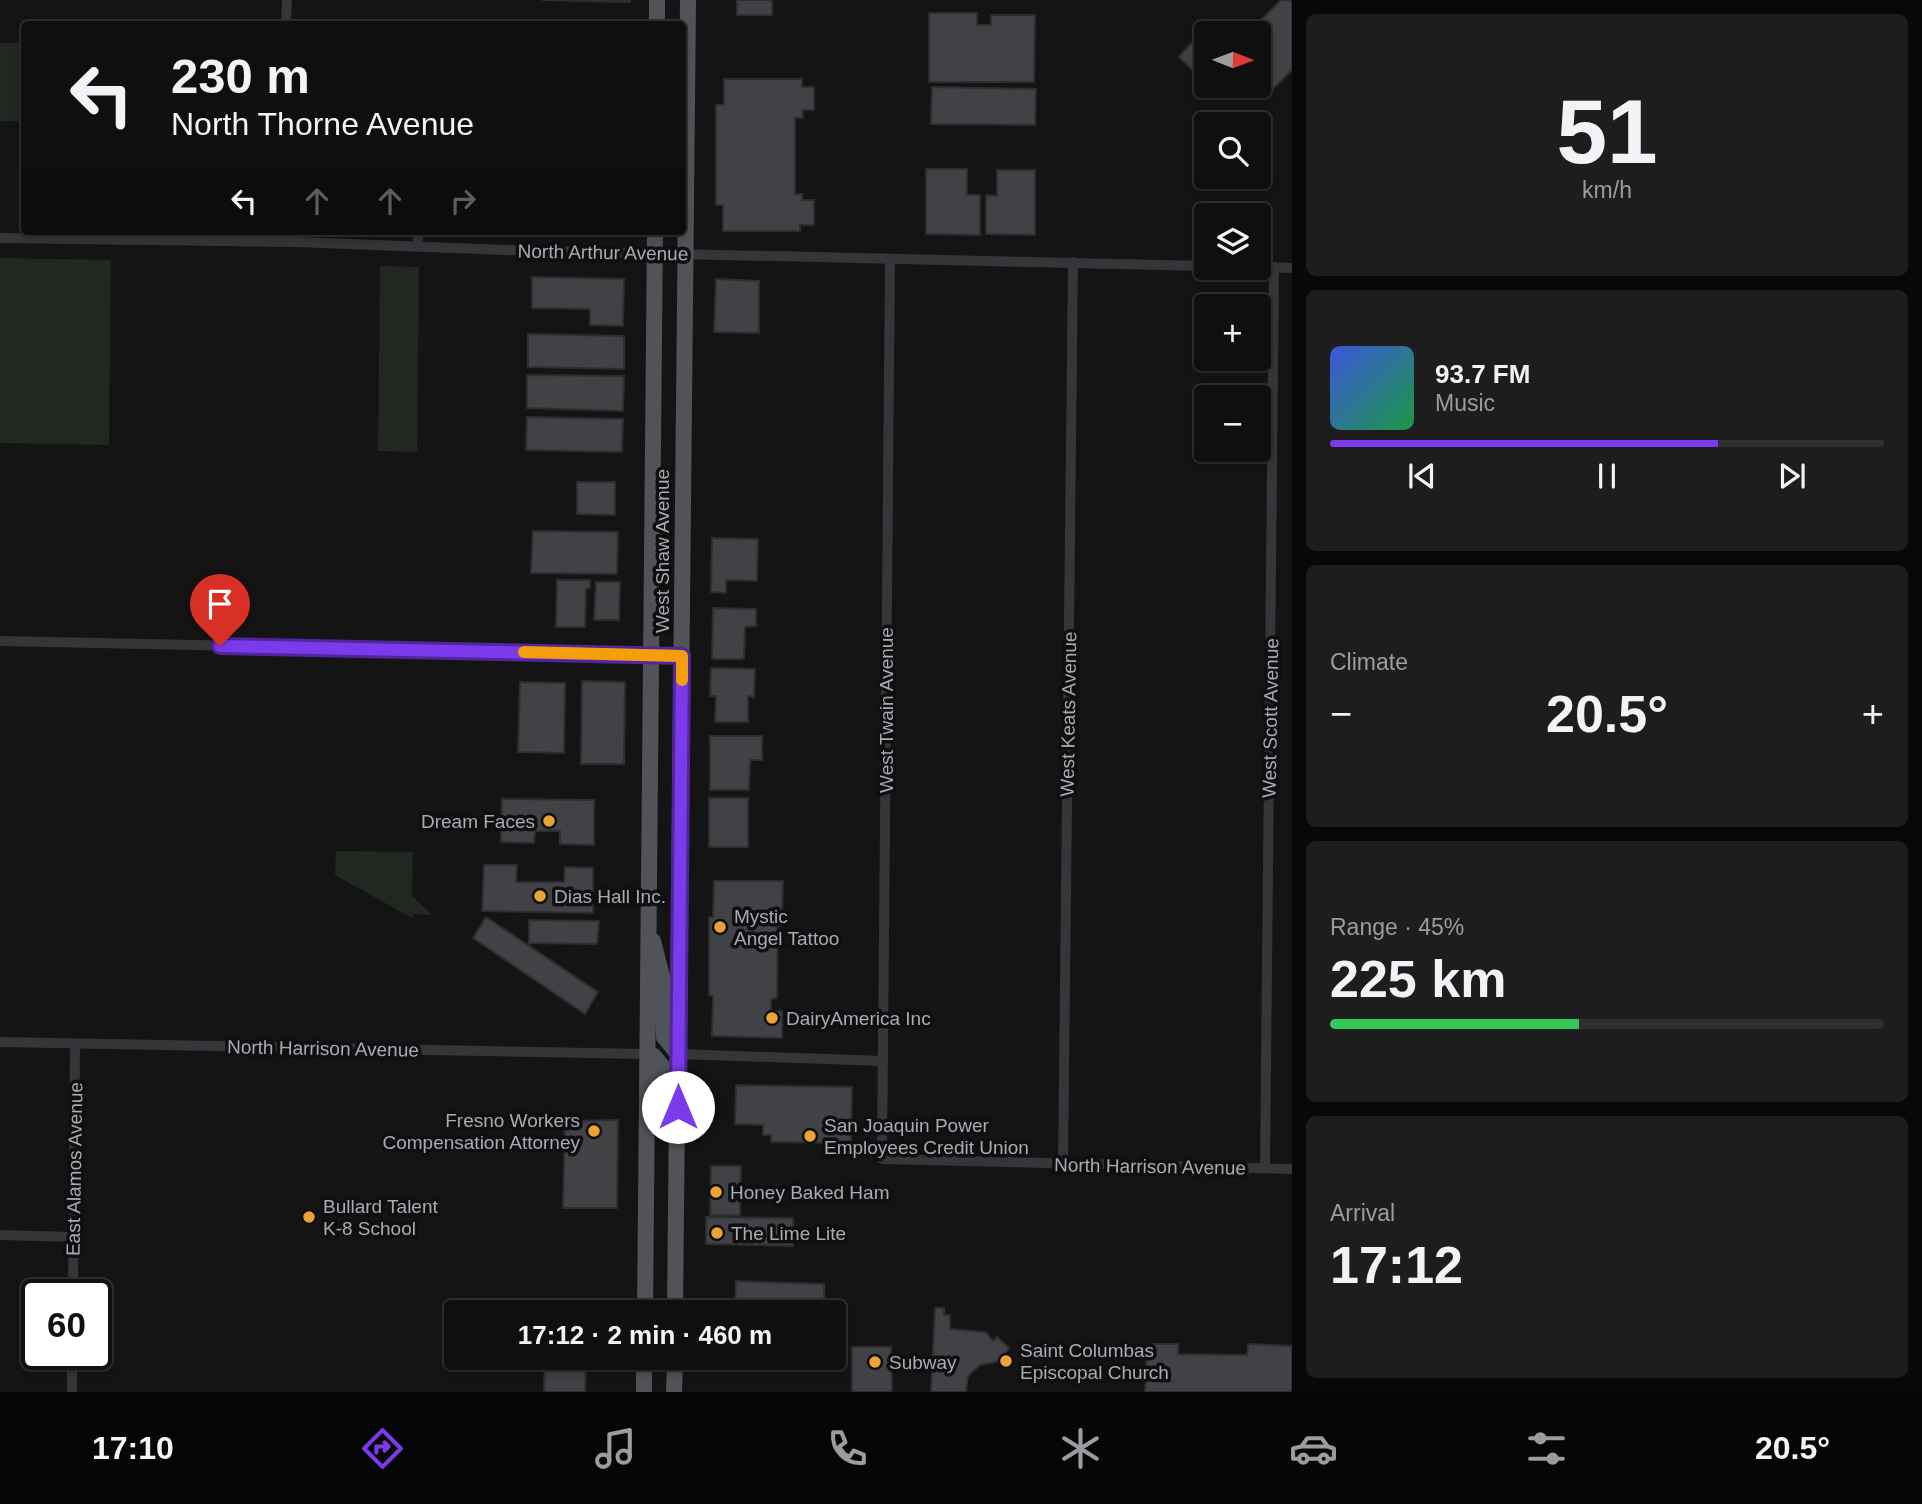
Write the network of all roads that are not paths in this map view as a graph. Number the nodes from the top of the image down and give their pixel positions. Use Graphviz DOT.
graph roads {
  1 [pos="287,0"];
  2 [pos="657,0"];
  3 [pos="688,0"];
  4 [pos="286,21"];
  5 [pos="657,21"];
  6 [pos="686,169"];
  7 [pos="418,235"];
  8 [pos="655,235"];
  9 [pos="685,235"];
  10 [pos="0,238"];
  11 [pos="418,246"];
  12 [pos="654,253"];
  13 [pos="685,254"];
  14 [pos="890,260"];
  15 [pos="1073,262"];
  16 [pos="1194,266"];
  17 [pos="1274,267"];
  18 [pos="1292,268"];
  19 [pos="0,640"];
  20 [pos="651,655"];
  21 [pos="682,656"];
  22 [pos="648,921"];
  23 [pos="0,1042"];
  24 [pos="75,1044"];
  25 [pos="647,1054"];
  26 [pos="678,1054"];
  27 [pos="883,1061"];
  28 [pos="678,1133"];
  29 [pos="882,1159"];
  30 [pos="1063,1165"];
  31 [pos="1265,1168"];
  32 [pos="1292,1169"];
  33 [pos="0,1235"];
  34 [pos="73,1237"];
  35 [pos="73,1279"];
  36 [pos="645,1300"];
  37 [pos="675,1300"];
  38 [pos="72,1370"];
  39 [pos="644,1370"];
  40 [pos="675,1370"];
  41 [pos="72,1392"];
  42 [pos="644,1392"];
  43 [pos="674,1392"];
  1 -- 4 [label="street"];
  2 -- 5 [label="main road"];
  3 -- 6 [label="main road, West Shaw Avenue"];
  7 -- 11 [label="street"];
  8 -- 12 [label="main road, West Shaw Avenue"];
  9 -- 13 [label="main road, West Shaw Avenue"];
  10 -- 11 [label="street, North Arthur Avenue"];
  11 -- 12 [label="street, North Arthur Avenue"];
  12 -- 13 [label="street, North Arthur Avenue"];
  12 -- 20 [label="main road, West Shaw Avenue"];
  13 -- 14 [label="street, North Arthur Avenue"];
  13 -- 21 [label="main road, West Shaw Avenue"];
  14 -- 15 [label="street, North Arthur Avenue"];
  14 -- 27 [label="street, West Twain Avenue"];
  15 -- 16 [label="street, North Arthur Avenue"];
  15 -- 30 [label="street, West Keats Avenue"];
  17 -- 18 [label="street"];
  17 -- 31 [label="street, West Scott Avenue"];
  19 -- 20 [label="street"];
  20 -- 21 [label="street"];
  20 -- 22 [label="main road, West Shaw Avenue"];
  21 -- 26 [label="main road, West Shaw Avenue"];
  22 -- 25 [label="main road, West Shaw Avenue"];
  22 -- 26 [label="main road"];
  23 -- 24 [label="street, North Harrison Avenue"];
  24 -- 25 [label="street, North Harrison Avenue"];
  24 -- 34 [label="street, East Alamos Avenue"];
  25 -- 28 [label="main road"];
  25 -- 36 [label="main road, West Shaw Avenue"];
  26 -- 27 [label="street"];
  26 -- 28 [label="main road, West Shaw Avenue"];
  27 -- 29 [label="street, West Twain Avenue"];
  28 -- 37 [label="main road, West Shaw Avenue"];
  29 -- 30 [label="street, North Harrison Avenue"];
  30 -- 31 [label="street, North Harrison Avenue"];
  31 -- 32 [label="street, North Harrison Avenue"];
  33 -- 34 [label="street"];
  34 -- 35 [label="street, East Alamos Avenue"];
  38 -- 41 [label="street"];
  39 -- 42 [label="main road"];
  40 -- 43 [label="main road"];
}
